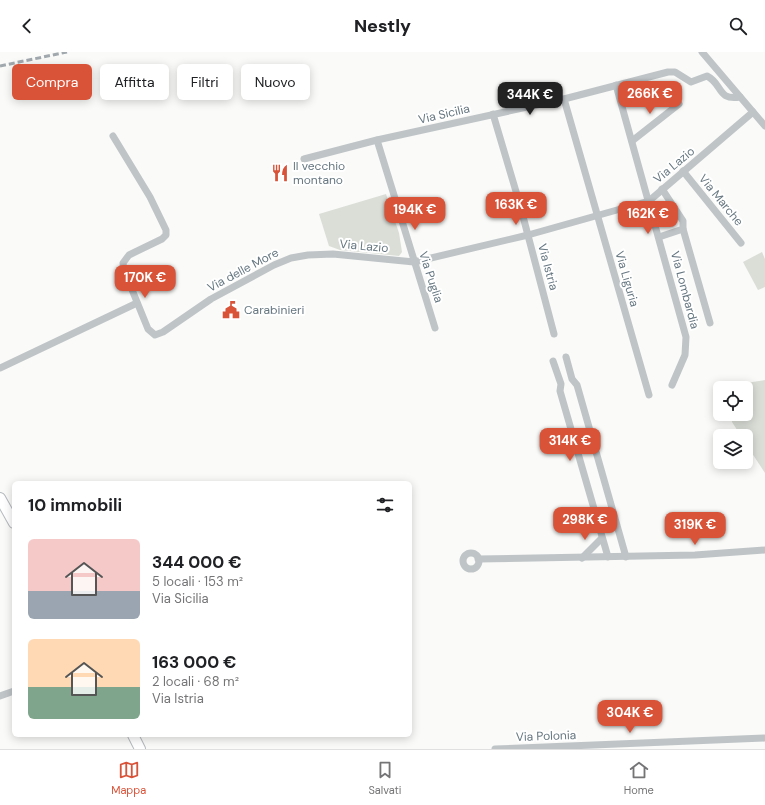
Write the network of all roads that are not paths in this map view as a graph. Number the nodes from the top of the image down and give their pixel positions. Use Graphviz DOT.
graph roads {
  1 [pos="702,52"];
  2 [pos="616,85"];
  3 [pos="740,97"];
  4 [pos="564,98"];
  5 [pos="679,104"];
  6 [pos="753,112"];
  7 [pos="493,114"];
  8 [pos="765,126"];
  9 [pos="113,136"];
  10 [pos="378,140"];
  11 [pos="632,141"];
  12 [pos="304,159"];
  13 [pos="684,171"];
  14 [pos="662,189"];
  15 [pos="649,201"];
  16 [pos="598,216"];
  17 [pos="683,229"];
  18 [pos="528,235"];
  19 [pos="659,237"];
  20 [pos="741,243"];
  21 [pos="317,254"];
  22 [pos="414,262"];
  23 [pos="137,303"];
  24 [pos="710,322"];
  25 [pos="435,328"];
  26 [pos="554,334"];
  27 [pos="566,357"];
  28 [pos="554,361"];
  29 [pos="0,368"];
  30 [pos="672,385"];
  31 [pos="649,395"];
  32 [pos="0,498"];
  33 [pos="12,519"];
  34 [pos="602,538"];
  35 [pos="765,550"];
  36 [pos="608,557"];
  37 [pos="626,557"];
  38 [pos="582,558"];
  39 [pos="478,560"];
  40 [pos="12,692"];
  41 [pos="0,696"];
  42 [pos="134,737"];
  43 [pos="765,738"];
  44 [pos="140,749"];
  45 [pos="495,749"];
  1 -- 3 [label="street"];
  2 -- 3 [label="street, Via Sicilia"];
  2 -- 4 [label="street, Via Sicilia"];
  2 -- 11 [label="street, Via Lombardia"];
  3 -- 6 [label="street"];
  4 -- 7 [label="street, Via Sicilia"];
  4 -- 16 [label="street, Via Liguria"];
  5 -- 11 [label="street"];
  6 -- 8 [label="street"];
  6 -- 13 [label="street, Via Lazio"];
  7 -- 10 [label="street, Via Sicilia"];
  7 -- 18 [label="street, Via Istria"];
  9 -- 23 [label="street, Via delle More"];
  10 -- 12 [label="street, Via Sicilia"];
  10 -- 22 [label="street, Via Puglia"];
  11 -- 15 [label="street, Via Lombardia"];
  13 -- 14 [label="street, Via Lazio"];
  13 -- 20 [label="street, Via Marche"];
  14 -- 15 [label="street, Via Lazio"];
  14 -- 17 [label="street"];
  15 -- 16 [label="street, Via Lazio"];
  15 -- 19 [label="street, Via Lombardia"];
  16 -- 18 [label="street, Via Lazio"];
  16 -- 31 [label="street, Via Liguria"];
  17 -- 19 [label="street"];
  17 -- 24 [label="street"];
  18 -- 22 [label="street, Via Lazio"];
  18 -- 26 [label="street, Via Istria"];
  19 -- 30 [label="street, Via Lombardia"];
  21 -- 22 [label="street, Via Lazio"];
  21 -- 23 [label="street, Via delle More"];
  22 -- 25 [label="street, Via Puglia"];
  23 -- 29 [label="street"];
  27 -- 37 [label="street"];
  28 -- 34 [label="street"];
  32 -- 33 [label="street"];
  34 -- 36 [label="street"];
  34 -- 38 [label="street"];
  35 -- 37 [label="street"];
  36 -- 37 [label="street"];
  36 -- 38 [label="street"];
  38 -- 39 [label="street"];
  40 -- 41 [label="street"];
  42 -- 44 [label="street"];
  43 -- 45 [label="street, Via Polonia"];
}
